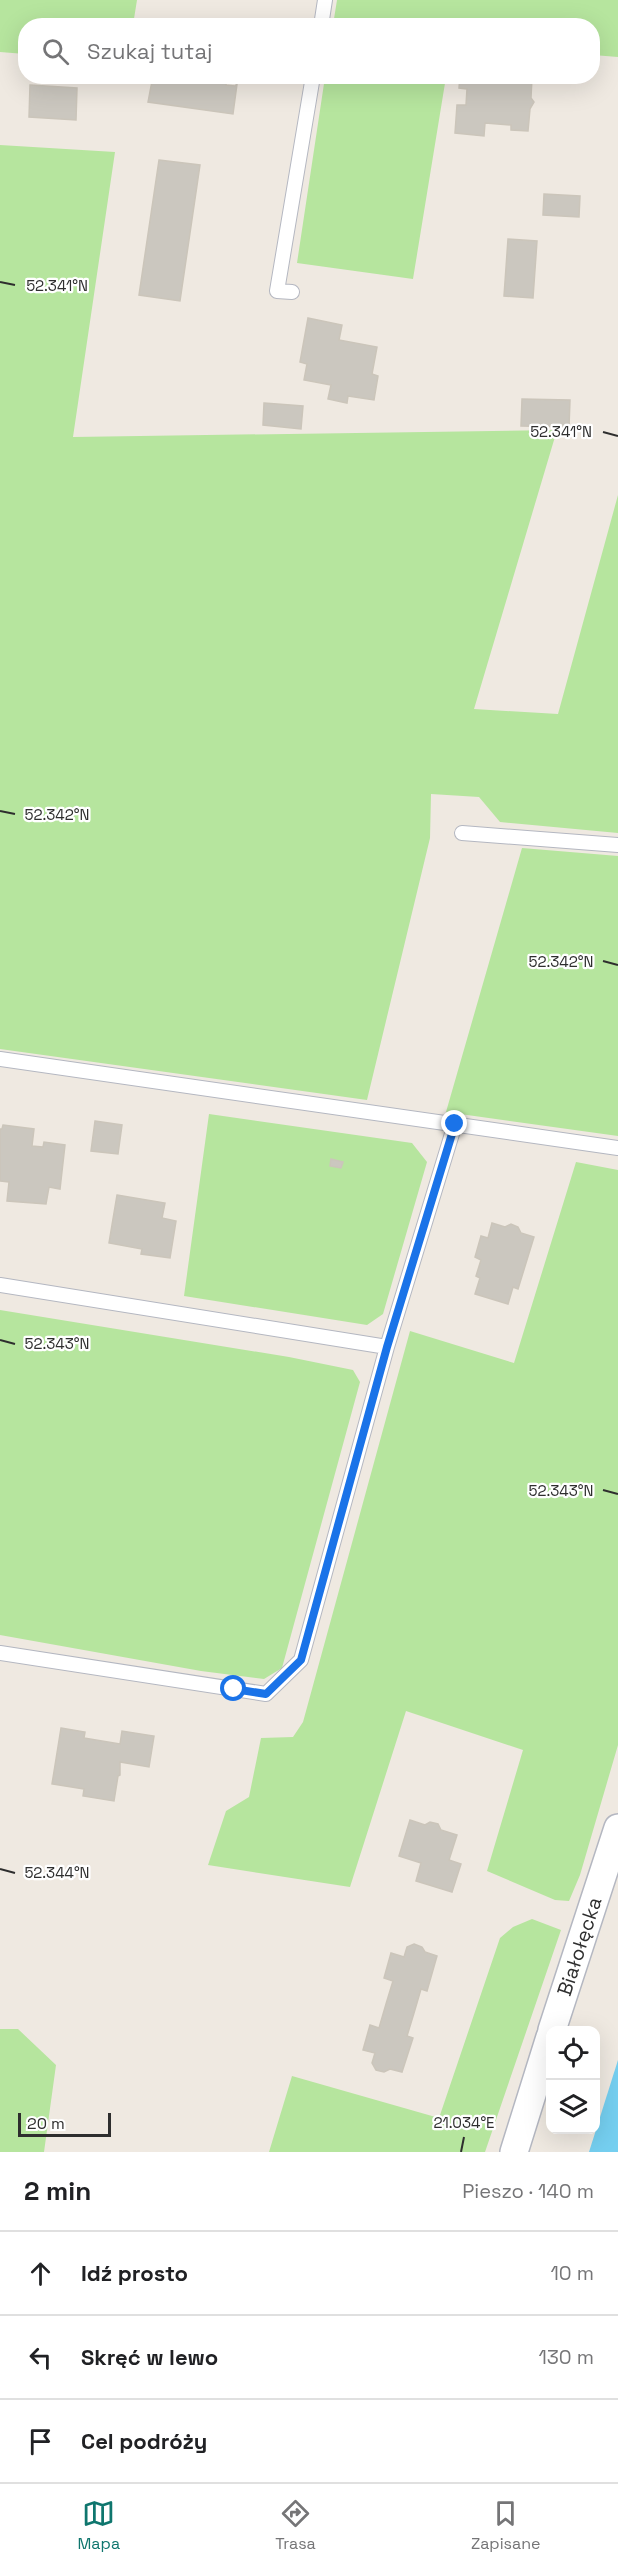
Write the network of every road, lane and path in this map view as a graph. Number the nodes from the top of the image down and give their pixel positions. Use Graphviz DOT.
graph roads {
  1 [pos="325,0"];
  2 [pos="322,18"];
  3 [pos="312,84"];
  4 [pos="292,292"];
  5 [pos="462,833"];
  6 [pos="618,845"];
  7 [pos="0,1059"];
  8 [pos="455,1124"];
  9 [pos="618,1148"];
  10 [pos="0,1285"];
  11 [pos="387,1347"];
  12 [pos="0,1653"];
  13 [pos="618,1828"];
  14 [pos="554,2026"];
  15 [pos="546,2050"];
  16 [pos="514,2152"];
  1 -- 2 [label="lane"];
  3 -- 4 [label="lane"];
  5 -- 6 [label="lane"];
  7 -- 8 [label="lane"];
  8 -- 9 [label="lane"];
  8 -- 11 [label="lane"];
  10 -- 11 [label="lane"];
  11 -- 12 [label="lane"];
  13 -- 14 [label="street, Białołęcka"];
  15 -- 16 [label="street"];
}
